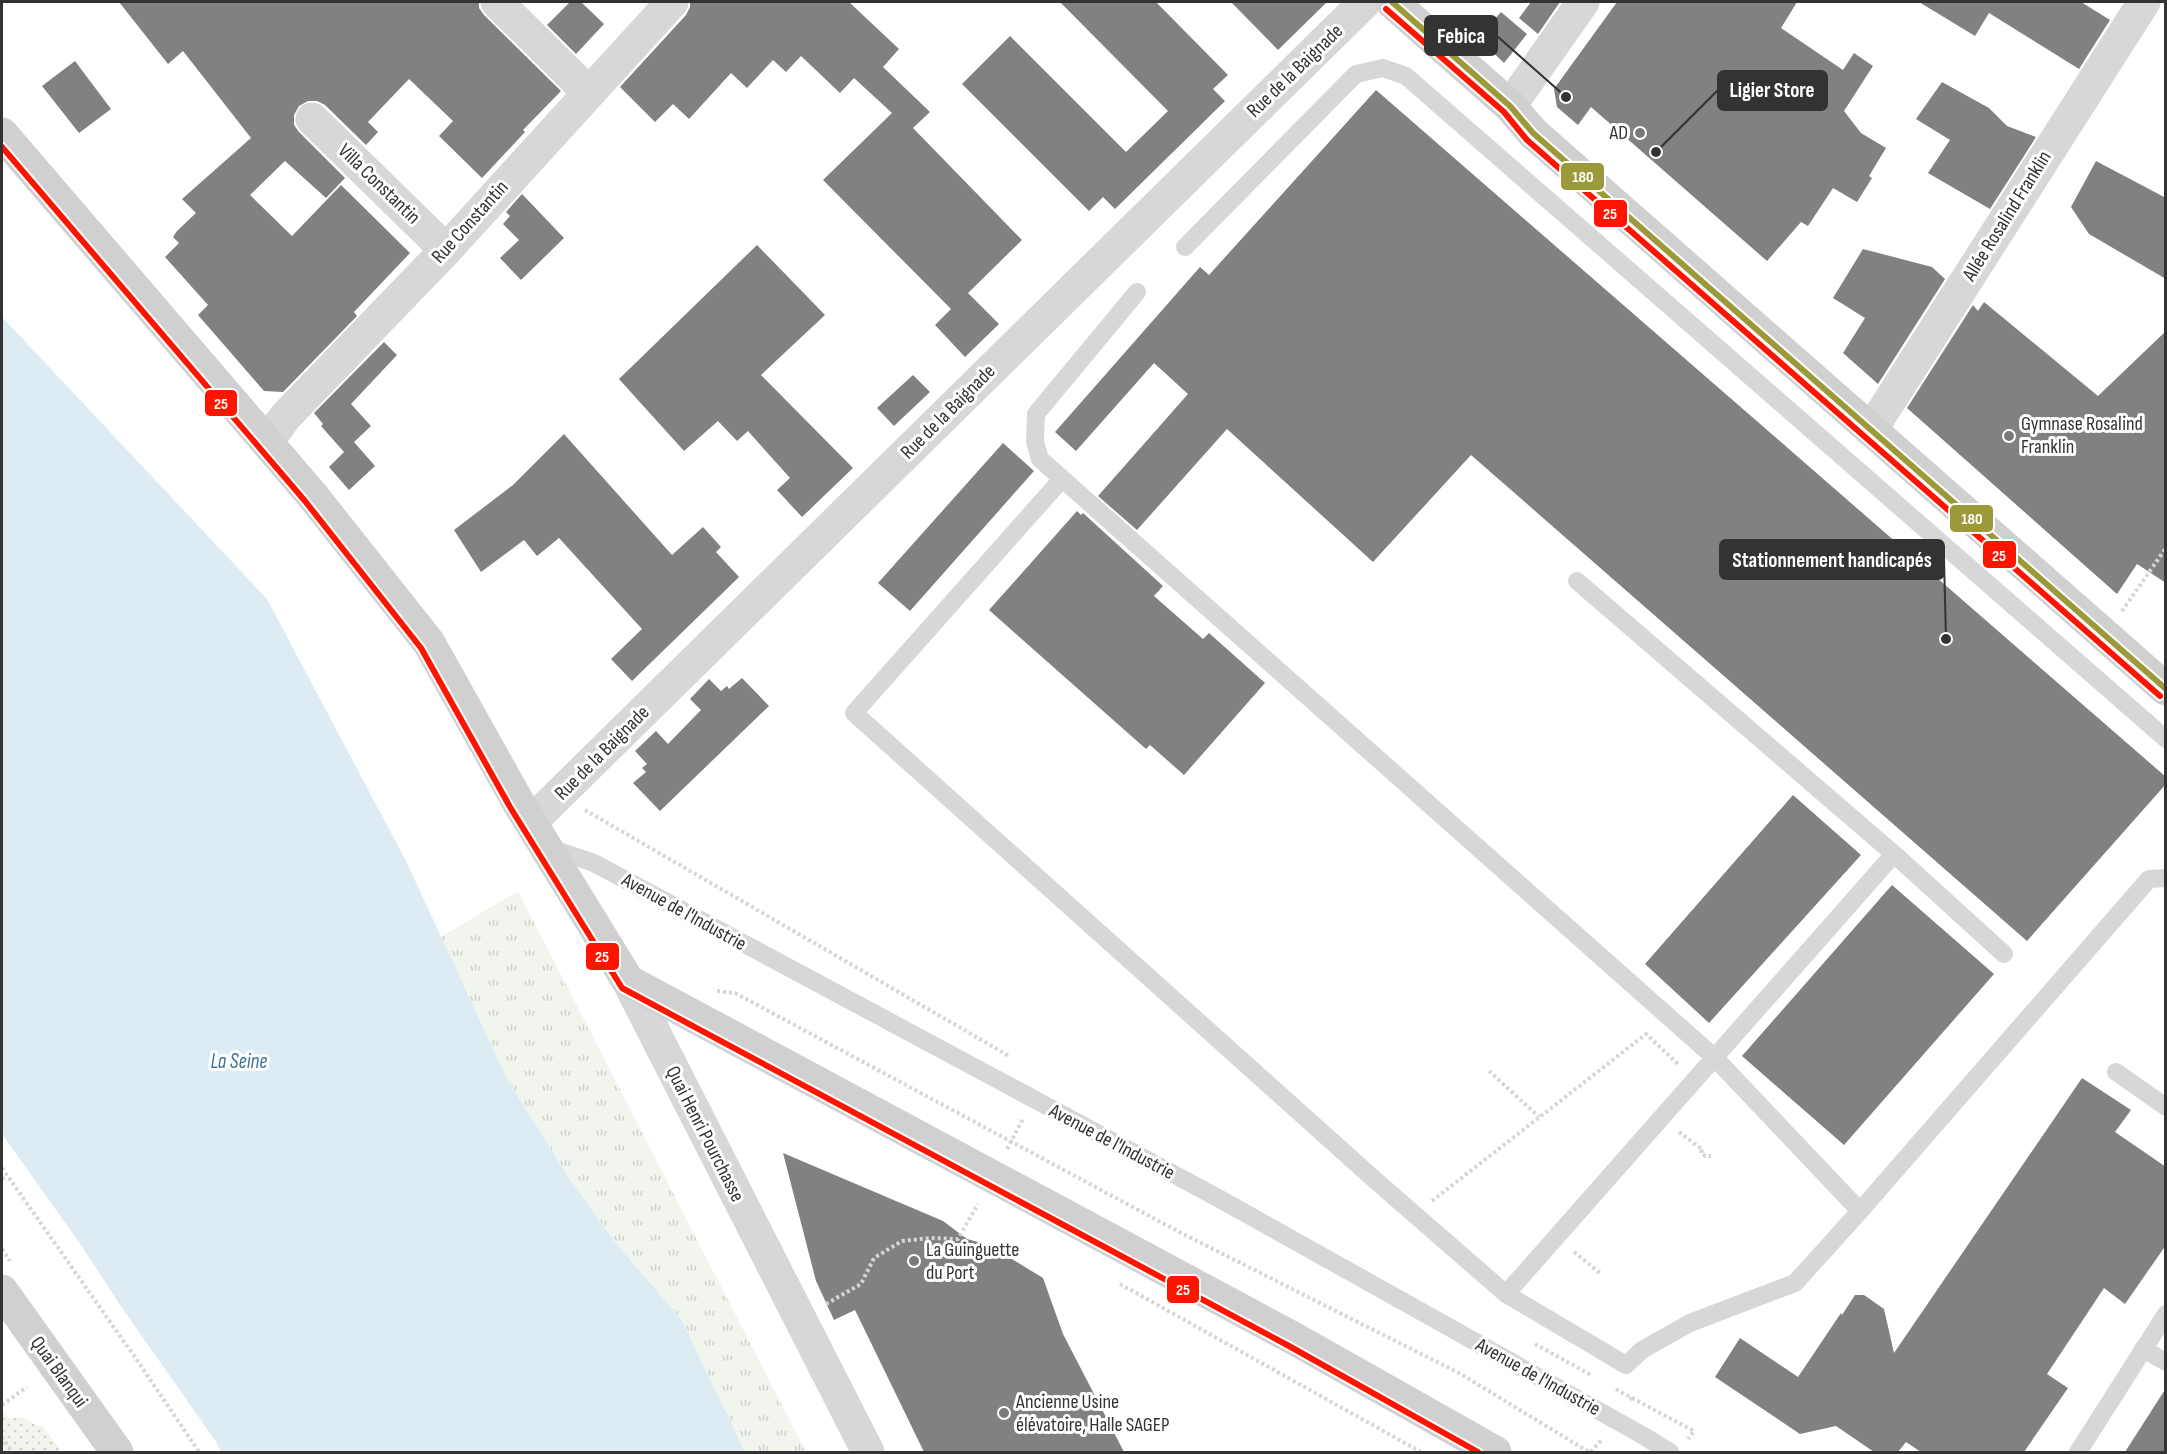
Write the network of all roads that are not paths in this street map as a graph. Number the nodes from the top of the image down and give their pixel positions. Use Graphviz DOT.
graph roads {
  1 [pos="497,2"];
  2 [pos="672,2"];
  3 [pos="1365,2"];
  4 [pos="1392,2"];
  5 [pos="1583,2"];
  6 [pos="2144,2"];
  7 [pos="588,92"];
  8 [pos="1510,106"];
  9 [pos="312,119"];
  10 [pos="2,134"];
  11 [pos="1185,247"];
  12 [pos="446,250"];
  13 [pos="1137,292"];
  14 [pos="1871,430"];
  15 [pos="267,442"];
  16 [pos="1062,479"];
  17 [pos="1577,581"];
  18 [pos="2166,689"];
  19 [pos="2166,739"];
  20 [pos="539,834"];
  21 [pos="1894,854"];
  22 [pos="2166,878"];
  23 [pos="2004,954"];
  24 [pos="628,981"];
  25 [pos="1714,1057"];
  26 [pos="2116,1072"];
  27 [pos="2166,1107"];
  28 [pos="1860,1211"];
  29 [pos="2,1291"];
  30 [pos="1506,1294"];
  31 [pos="2166,1314"];
  32 [pos="2,1324"];
  33 [pos="2143,1349"];
  34 [pos="2166,1362"];
  35 [pos="92,1452"];
  36 [pos="117,1452"];
  37 [pos="867,1452"];
  38 [pos="1495,1452"];
  39 [pos="1670,1452"];
  40 [pos="2078,1452"];
  1 -- 7 [label="street"];
  2 -- 7 [label="street, Rue Constantin"];
  3 -- 20 [label="street, Rue de la Baignade"];
  4 -- 8 [label="main road"];
  5 -- 8 [label="street"];
  6 -- 14 [label="street, Allée Rosalind Franklin"];
  7 -- 12 [label="street, Rue Constantin"];
  8 -- 14 [label="main road"];
  9 -- 12 [label="street, Villa Constantin"];
  10 -- 15 [label="main road, Quai Henri Pourchasse"];
  11 -- 19 [label="lane"];
  12 -- 15 [label="street, Rue Constantin"];
  13 -- 16 [label="lane"];
  14 -- 18 [label="main road"];
  15 -- 20 [label="main road, Quai Henri Pourchasse"];
  16 -- 25 [label="lane"];
  16 -- 30 [label="lane"];
  17 -- 21 [label="lane"];
  20 -- 24 [label="main road, Quai Henri Pourchasse"];
  20 -- 39 [label="lane, Avenue de l'Industrie"];
  21 -- 23 [label="lane"];
  21 -- 25 [label="lane"];
  22 -- 28 [label="lane"];
  24 -- 37 [label="street, Quai Henri Pourchasse"];
  24 -- 38 [label="main road"];
  25 -- 28 [label="lane"];
  25 -- 30 [label="lane"];
  26 -- 27 [label="lane"];
  28 -- 30 [label="lane"];
  29 -- 36 [label="main road, Quai Blanqui"];
  31 -- 33 [label="lane"];
  32 -- 35 [label="main road, Quai Blanqui"];
  33 -- 34 [label="lane"];
  33 -- 40 [label="lane"];
}
